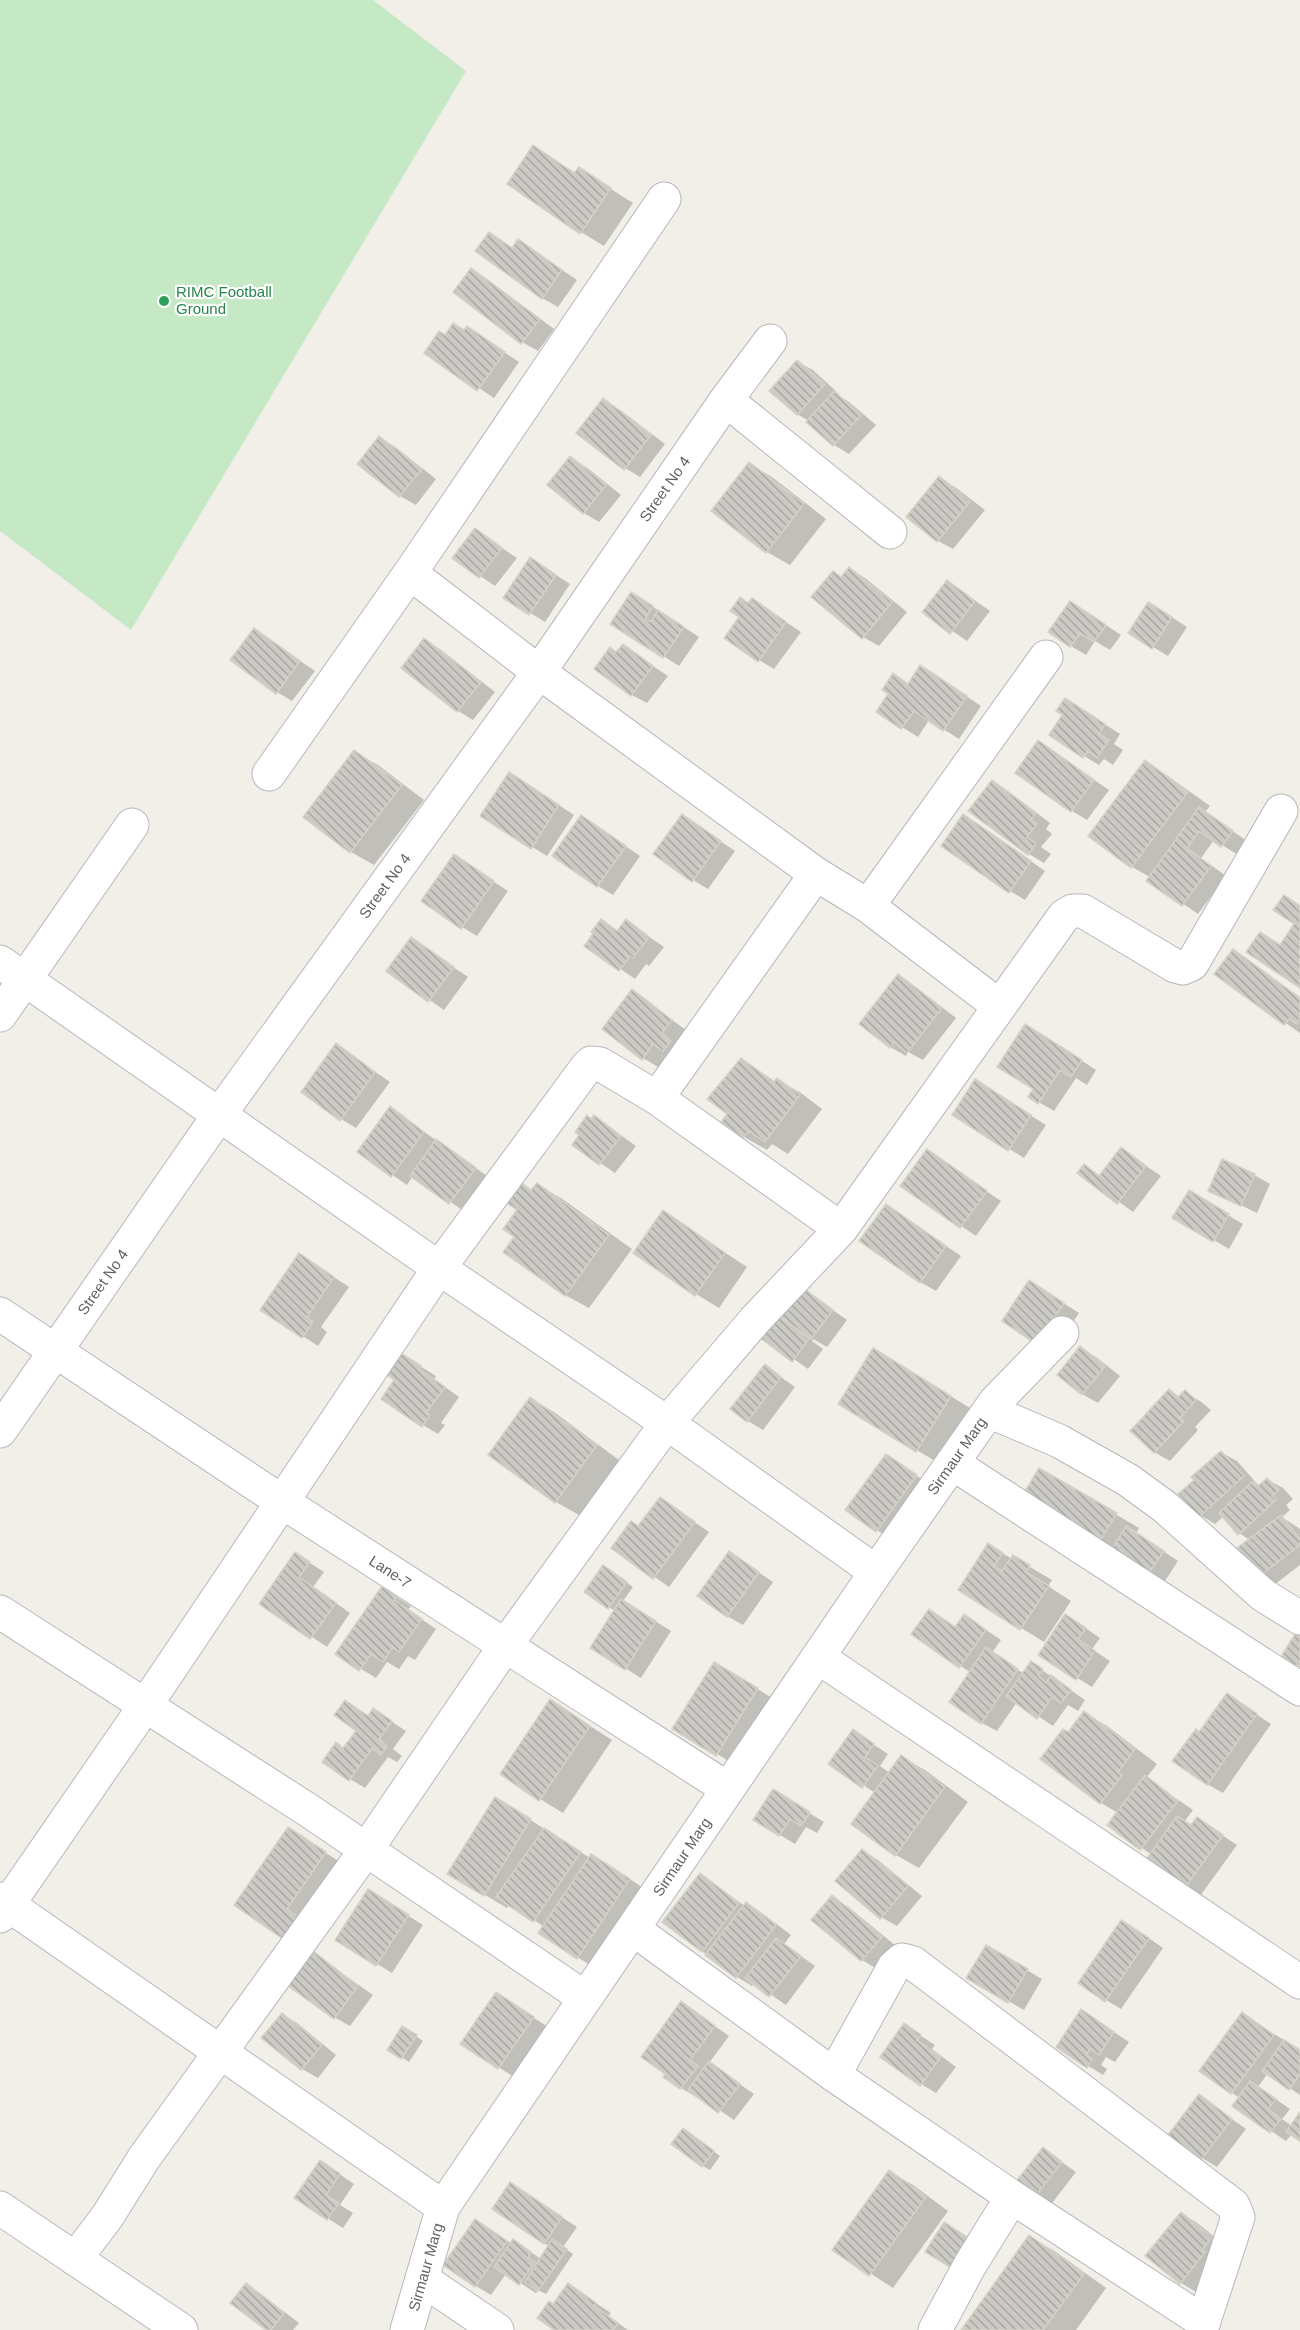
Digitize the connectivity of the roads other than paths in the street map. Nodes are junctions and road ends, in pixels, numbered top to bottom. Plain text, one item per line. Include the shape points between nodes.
1 (664, 200) dead end
2 (770, 341) dead end
3 (726, 400) junction
4 (890, 532) dead end
5 (410, 573) junction
6 (1046, 657) dead end
7 (539, 672) junction
8 (269, 774) dead end
9 (1281, 811) dead end
10 (132, 825) dead end
11 (816, 874) junction
12 (868, 906) junction
13 (13, 971) edge
14 (999, 1006) junction
15 (0, 1015) edge
16 (657, 1098) junction
17 (219, 1114) junction
18 (841, 1229) junction
19 (439, 1268) junction
20 (0, 1314) edge
21 (1062, 1333) dead end
22 (55, 1351) junction
23 (992, 1406) junction
24 (668, 1423) junction
25 (0, 1431) edge
26 (952, 1463) junction
27 (281, 1502) junction
28 (876, 1572) junction
29 (0, 1612) edge
30 (1300, 1618) edge
31 (505, 1646) junction
32 (818, 1657) junction
33 (1300, 1689) edge
34 (145, 1706) junction
35 (728, 1789) junction
36 (366, 1850) junction
37 (3, 1906) edge
38 (633, 1929) junction
39 (1300, 1982) edge
40 (585, 1998) junction
41 (220, 2054) junction
42 (834, 2075) junction
43 (1012, 2197) junction
44 (443, 2207) junction
45 (0, 2208) edge
46 (75, 2259) junction
47 (422, 2278) junction
48 (1203, 2326) edge
49 (181, 2330) edge
50 (407, 2330) edge
51 (497, 2330) edge
52 (936, 2330) edge

1 - 5 street
2 - 3 street, Street No 4
3 - 4 street
3 - 7 street, Street No 4
5 - 7 street
5 - 8 street
6 - 12 street
7 - 11 street
7 - 17 street, Street No 4
9 - 14 street via 1192,964 1174,966 1083,911 1072,911 1064,916
10 - 13 street
11 - 12 street
11 - 16 street
12 - 14 street
13 - 15 street
13 - 17 street
14 - 18 street
16 - 18 street
16 - 19 street via 600,1064 591,1063
17 - 19 street
17 - 22 street, Street No 4
18 - 24 street via 755,1320
19 - 24 street
19 - 27 street
20 - 22 street, Lane-7
21 - 23 street, Sirmaur Marg
22 - 25 street, Street No 4
22 - 27 street, Lane-7
23 - 26 street, Sirmaur Marg
23 - 30 street via 1128,1480 1165,1507 1263,1595
24 - 28 street
24 - 31 street
26 - 28 street, Sirmaur Marg
26 - 33 street
27 - 31 street, Lane-7
27 - 34 street
28 - 32 street, Sirmaur Marg
29 - 34 street
31 - 35 street, Lane-7
31 - 36 street
32 - 35 street, Sirmaur Marg
32 - 39 street
34 - 36 street
34 - 37 street
35 - 38 street, Sirmaur Marg
36 - 40 street
36 - 41 street
37 - 41 street
38 - 40 street, Sirmaur Marg
38 - 42 street
40 - 44 street, Sirmaur Marg
41 - 44 street
41 - 46 street
42 - 43 street
42 - 48 street via 894,1967 902,1960 913,1963 1233,2205 1238,2217
43 - 48 street
43 - 52 street
44 - 47 street, Sirmaur Marg
45 - 46 street
46 - 49 street
47 - 50 street, Sirmaur Marg
47 - 51 street

